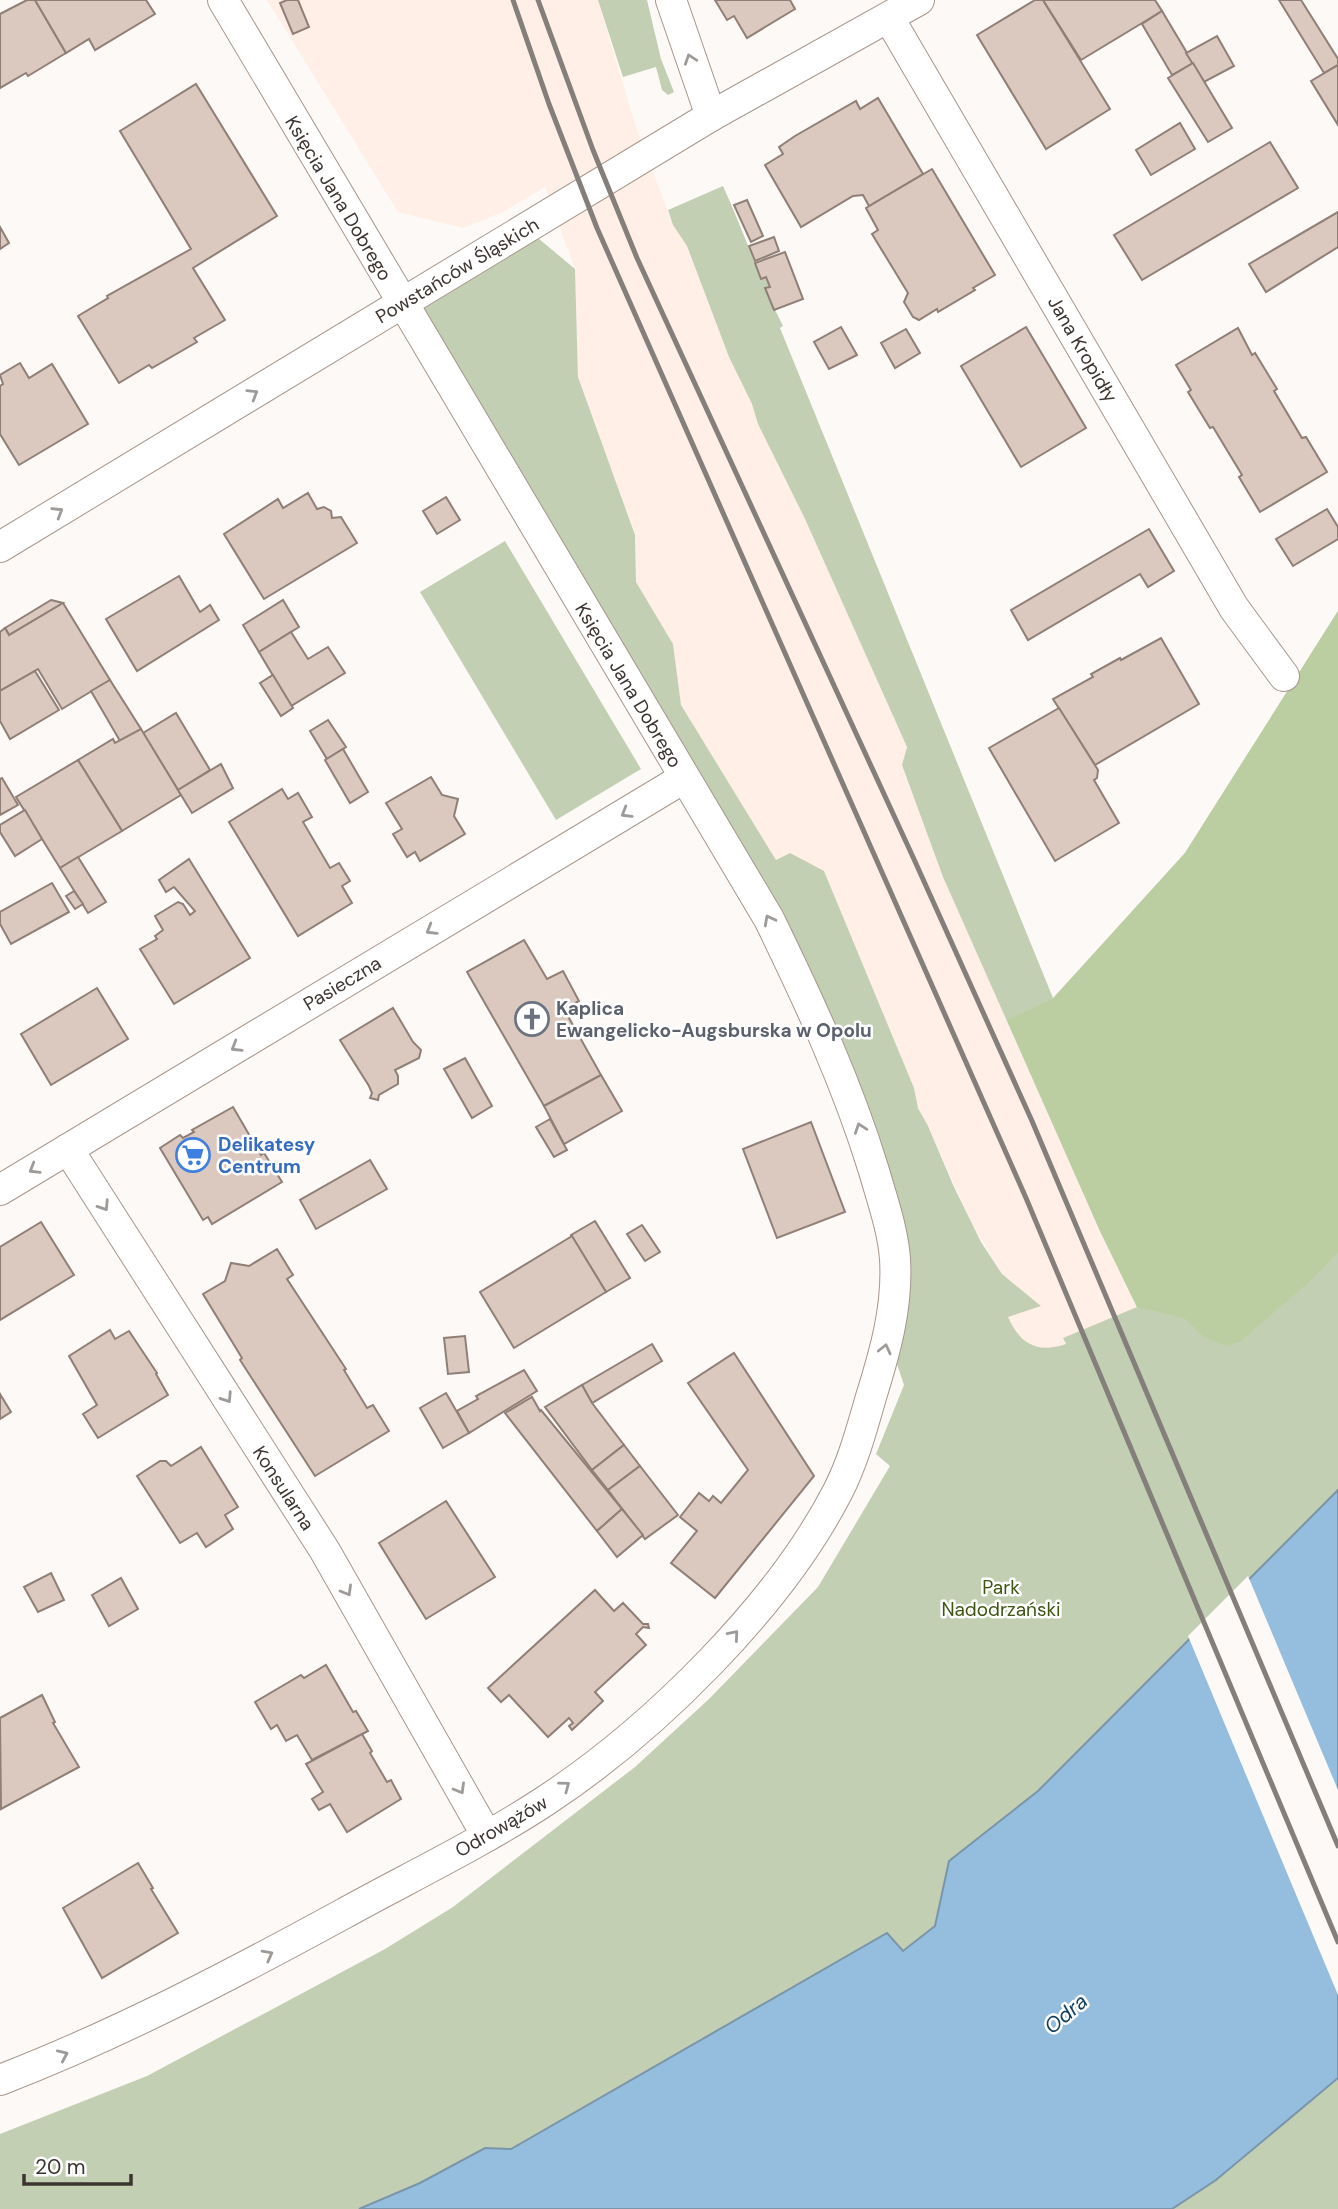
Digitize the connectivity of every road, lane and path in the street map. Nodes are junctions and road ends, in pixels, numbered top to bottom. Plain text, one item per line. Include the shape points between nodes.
1 (223, 0) edge
2 (671, 0) edge
3 (919, 0) edge
4 (889, 18) junction
5 (711, 116) junction
6 (402, 304) junction
7 (0, 547) edge
8 (1284, 676) dead end
9 (684, 778) junction
10 (68, 1149) junction
11 (0, 1190) edge
12 (866, 1415) joint
13 (487, 1836) junction
14 (0, 2080) edge

1 - 6 street, Księcia Jana Dobrego
5 -> 2 street
3 - 4 street, Powstańców Śląskich
4 - 5 street, Powstańców Śląskich
4 - 8 street, Jana Kropidły via 1234,608
5 - 6 street, Powstańców Śląskich
7 -> 6 street, Powstańców Śląskich
6 - 9 street, Księcia Jana Dobrego
9 -> 10 street, Pasieczna
12 -> 9 street, Księcia Jana Dobrego via 894,1308 895,1256 882,1198 843,1079 809,1002 769,919
10 -> 11 street, Pasieczna
10 -> 13 street, Konsularna via 325,1551
13 -> 12 street, Odrowążów via 611,1752 730,1641 820,1525 841,1485
14 -> 13 street, Odrowążów via 119,2030 223,1979

